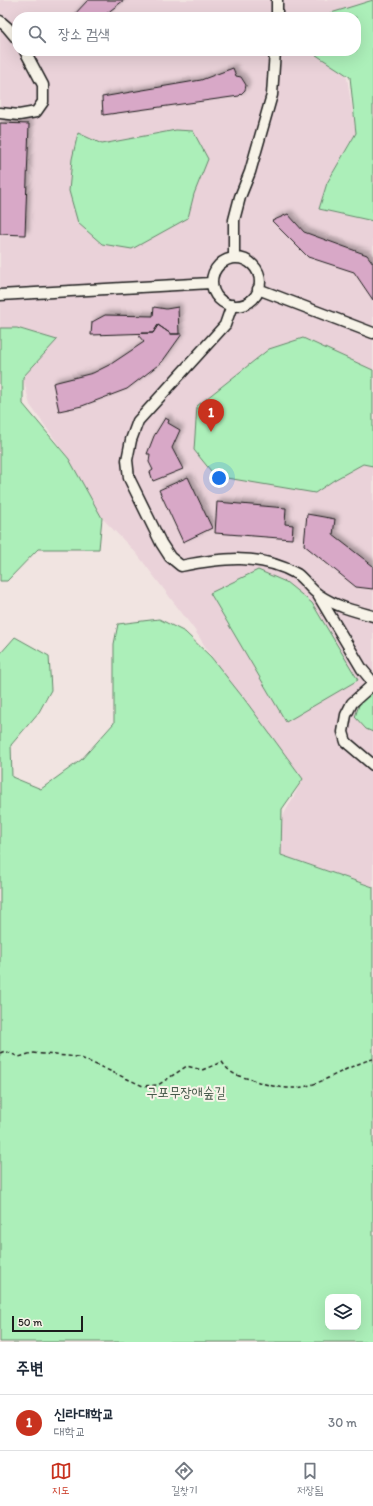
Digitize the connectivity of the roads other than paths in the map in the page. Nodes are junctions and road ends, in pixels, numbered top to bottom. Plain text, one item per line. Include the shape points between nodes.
1 (278, 0) edge
2 (277, 12) edge
3 (0, 21) edge
4 (12, 32) edge
5 (28, 56) edge
6 (275, 56) edge
7 (0, 112) edge
8 (234, 258) junction
9 (211, 283) junction
10 (258, 289) junction
11 (0, 295) edge
12 (232, 305) junction
13 (373, 333) edge
14 (318, 595) junction
15 (373, 616) edge
16 (373, 765) edge

1 - 2 street
3 - 4 street
5 - 7 street via 43,85 44,102 36,112 20,115
6 - 8 street via 272,95 234,220
8 - 9 street via 225,260 217,266
8 - 10 street via 252,264 260,280
9 - 11 street
9 - 12 street via 219,300
10 - 12 street via 254,298 246,303
10 - 13 street
12 - 14 street via 225,325 138,421 127,460 129,478 161,543 170,558 181,566 215,559 250,559 275,564 298,575
14 - 15 street via 350,610
14 - 16 street via 371,680 371,686 352,703 346,715 343,732 346,742

